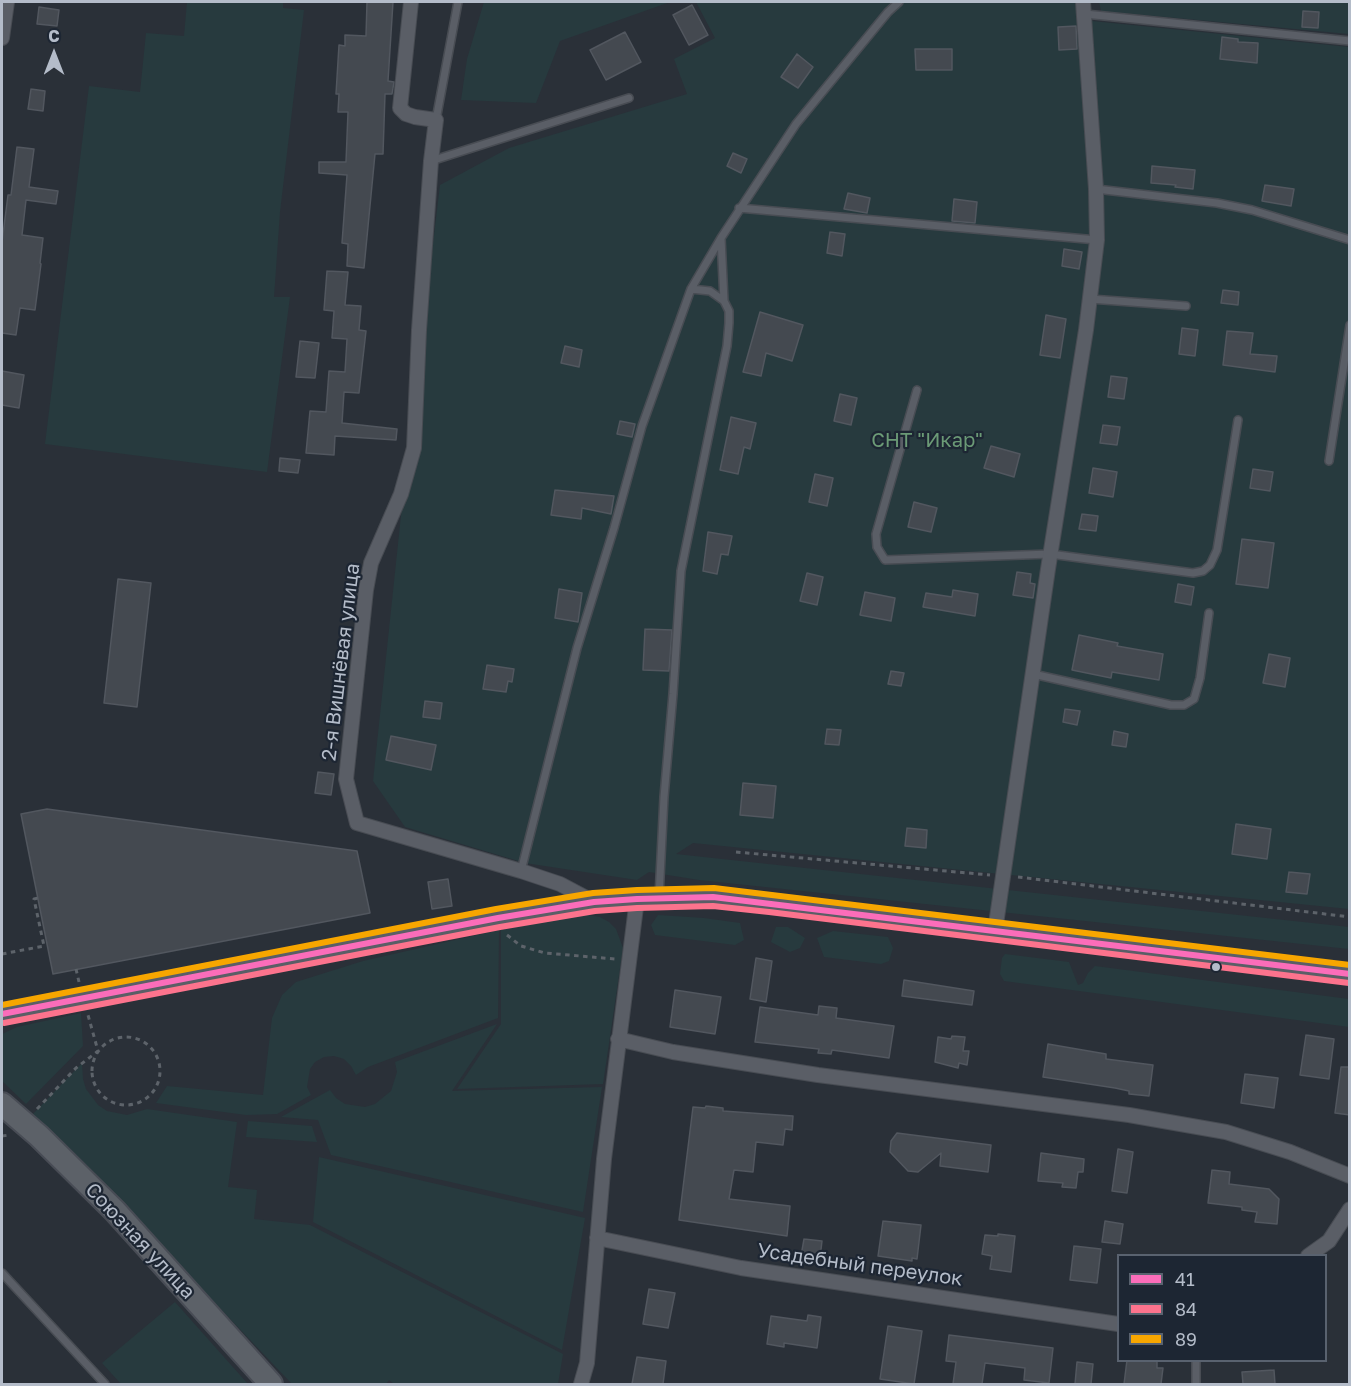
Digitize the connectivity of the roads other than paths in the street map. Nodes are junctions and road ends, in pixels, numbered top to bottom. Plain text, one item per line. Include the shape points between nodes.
1 (7, 2) edge
2 (411, 2) edge
3 (458, 2) edge
4 (898, 2) edge
5 (1084, 8) edge
6 (2, 38) edge
7 (1350, 41) edge
8 (629, 98) dead end
9 (436, 120) junction
10 (431, 161) junction
11 (1096, 189) junction
12 (739, 208) junction
13 (721, 238) junction
14 (1096, 240) junction
15 (1350, 240) edge
16 (691, 289) junction
17 (1090, 299) junction
18 (724, 301) junction
19 (1186, 306) dead end
20 (1350, 325) edge
21 (917, 390) dead end
22 (1238, 420) dead end
23 (1329, 461) dead end
24 (1050, 554) junction
25 (1209, 613) dead end
26 (1033, 674) junction
27 (521, 871) junction
28 (636, 899) junction
29 (658, 899) junction
30 (594, 902) junction
31 (995, 931) junction
32 (1350, 974) edge
33 (2, 1014) edge
34 (618, 1039) junction
35 (2, 1104) edge
36 (1350, 1176) edge
37 (1350, 1209) edge
38 (597, 1238) junction
39 (1311, 1254) edge
40 (2, 1273) edge
41 (1117, 1324) edge
42 (1196, 1362) edge
43 (105, 1384) edge
44 (272, 1384) edge
45 (581, 1384) edge
46 (1196, 1384) edge

1 - 6 street
2 - 9 street via 400,108 415,117
3 - 9 lane
4 - 12 lane via 796,124
5 - 7 lane
5 - 11 street
8 - 10 lane
9 - 10 street, 2-я Вишнёвая улица
10 - 27 street, 2-я Вишнёвая улица via 414,448 401,494 371,563 346,779 357,824
11 - 14 street
11 - 15 lane via 1252,210
12 - 13 lane
12 - 14 lane
13 - 16 lane
13 - 18 lane
14 - 17 street
16 - 18 lane via 710,291
16 - 27 lane via 642,426 577,648
17 - 19 lane
17 - 24 street
18 - 29 lane via 729,311 727,346 681,572
20 - 23 lane
21 - 24 lane via 876,534 877,547 885,560
22 - 24 lane via 1217,550 1210,566 1203,571 1193,573
24 - 26 street
25 - 26 lane via 1200,678 1194,699 1184,705
26 - 31 street
27 - 30 street, 2-я Вишнёвая улица via 560,884
28 - 29 street
28 - 30 street
28 - 34 street
29 - 31 street via 713,897
30 - 33 street
31 - 32 street
34 - 36 street via 818,1076 1129,1115 1226,1132
34 - 38 street
35 - 44 main road, Союзная улица via 115,1211
37 - 39 street via 1329,1241
38 - 41 street, Усадебный переулок via 741,1268
38 - 45 street via 587,1363
40 - 43 lane
42 - 46 lane

